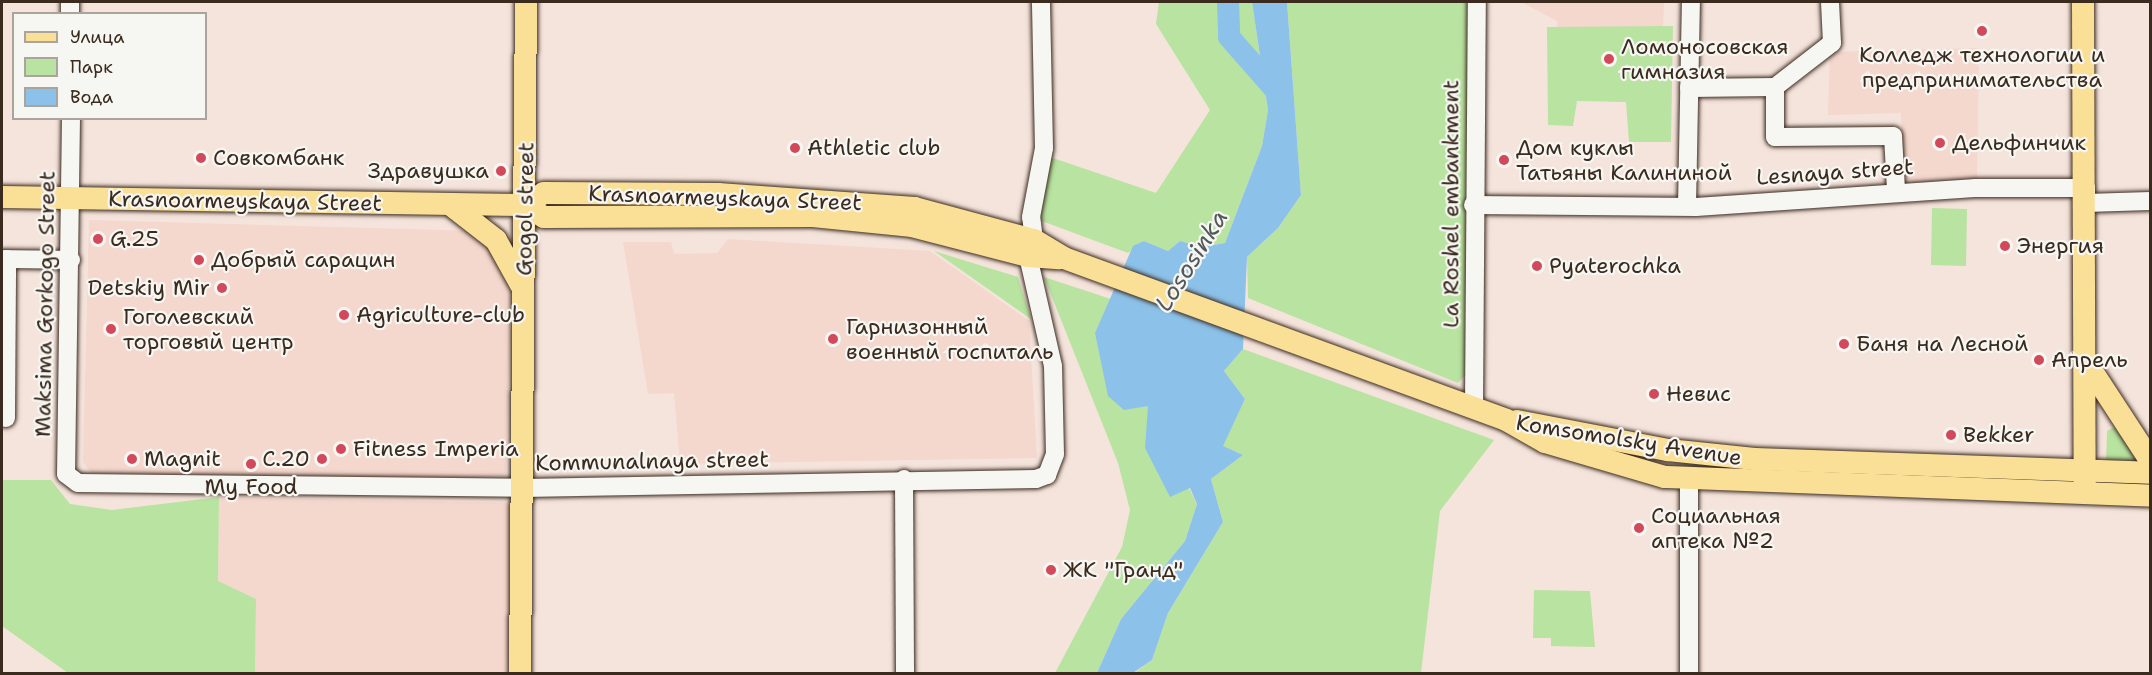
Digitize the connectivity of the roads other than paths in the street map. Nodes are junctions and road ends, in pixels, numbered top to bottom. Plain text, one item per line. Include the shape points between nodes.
1 (526, 2) edge
2 (1041, 2) edge
3 (1477, 2) edge
4 (1691, 2) edge
5 (1830, 2) edge
6 (2083, 2) edge
7 (1775, 87) junction
8 (1689, 88) junction
9 (71, 120) edge
10 (1896, 190) junction
11 (2086, 195) junction
12 (2, 197) edge
13 (72, 197) junction
14 (2151, 201) edge
15 (524, 204) junction
16 (451, 205) junction
17 (1473, 205) junction
18 (1688, 206) junction
19 (1031, 248) junction
20 (4, 259) edge
21 (71, 260) junction
22 (524, 291) junction
23 (2088, 365) junction
24 (1426, 390) joint
25 (1474, 407) junction
26 (6, 418) dead end
27 (1506, 420) junction
28 (1611, 438) junction
29 (2151, 460) edge
30 (1607, 461) junction
31 (2151, 473) edge
32 (904, 479) junction
33 (1689, 479) junction
34 (2085, 481) junction
35 (78, 483) joint
36 (523, 488) junction
37 (2151, 496) edge
38 (520, 674) edge
39 (905, 674) edge
40 (1689, 674) edge

1 - 15 main road, Gogol street
2 - 19 street via 1044,148 1031,218
3 - 17 street, La Roshel embankment
4 - 8 street
5 - 7 street via 1832,43
6 - 11 main road
7 - 8 street
7 - 10 street via 1775,137 1893,136
8 - 18 street
9 - 13 street, Maksima Gorkogo Street
10 - 11 street, Lesnaya street
10 - 18 street, Lesnaya street
11 - 14 street, Lesnaya street
11 - 23 main road
12 - 13 main road, Krasnoarmeyskaya Street
13 - 16 main road, Krasnoarmeyskaya Street
13 - 21 street, Maksima Gorkogo Street
15 - 16 main road, Krasnoarmeyskaya Street
15 - 19 main road, Krasnoarmeyskaya Street via 544,193 816,198 915,208
15 - 22 main road, Gogol street
16 - 22 main road via 496,240
17 - 18 street, Lesnaya street
17 - 25 street, La Roshel embankment
19 - 24 main road, Krasnoarmeyskaya Street
19 - 32 street, Kommunalnaya street via 1053,366 1055,454 1047,475
20 - 21 street
20 - 26 street
21 - 35 street, Maksima Gorkogo Street via 66,474
22 - 36 main road, Gogol street
23 - 29 main road
23 - 34 main road
24 - 25 main road, Komsomolsky Avenue
25 - 27 main road, Komsomolsky Avenue
27 - 28 main road, Komsomolsky Avenue
27 - 30 main road, Komsomolsky Avenue via 1545,442
28 - 30 street
28 - 34 main road, Komsomolsky Avenue via 1755,459
30 - 33 main road, Komsomolsky Avenue
31 - 34 main road
32 - 36 street, Kommunalnaya street
32 - 39 street
33 - 34 main road, Komsomolsky Avenue
33 - 40 street
34 - 37 main road
35 - 36 street, Kommunalnaya street
36 - 38 main road, Gogol street

